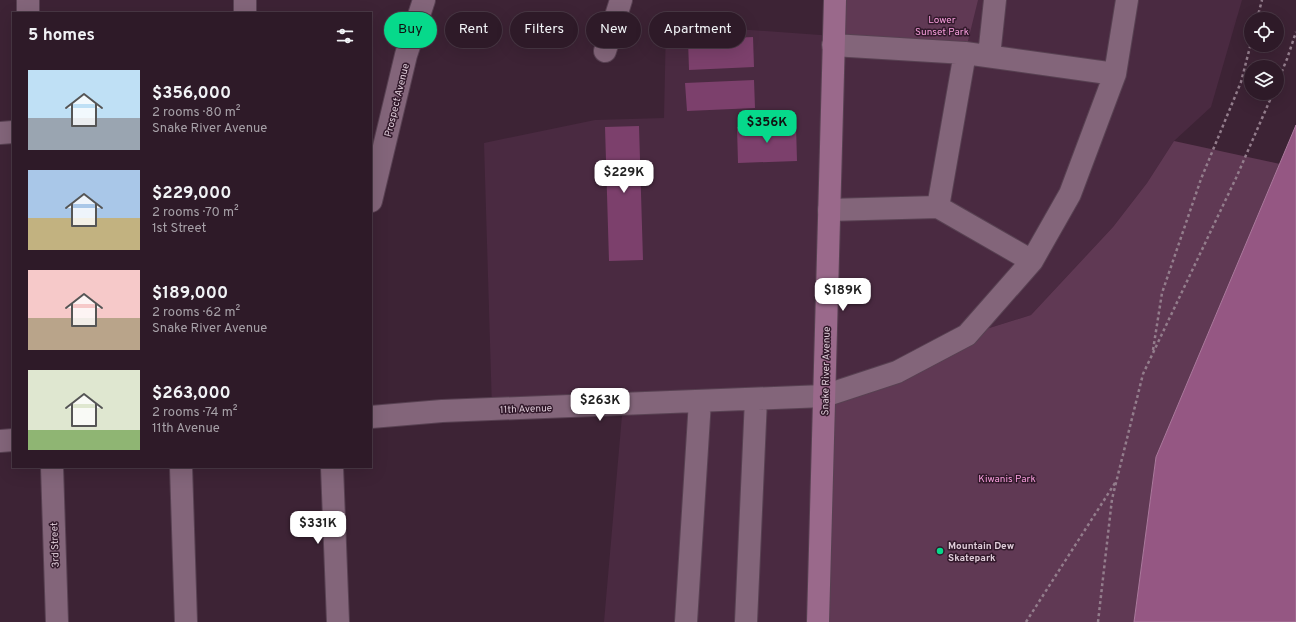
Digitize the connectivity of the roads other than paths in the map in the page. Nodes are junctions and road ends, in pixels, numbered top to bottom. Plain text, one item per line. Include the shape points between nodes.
1 (28, 0) edge
2 (245, 0) edge
3 (424, 0) edge
4 (621, 0) edge
5 (835, 0) edge
6 (995, 0) edge
7 (1127, 0) edge
8 (28, 12) edge
9 (245, 12) edge
10 (833, 45) junction
11 (605, 51) dead end
12 (965, 53) junction
13 (989, 56) junction
14 (1115, 74) junction
15 (12, 132) edge
16 (0, 133) edge
17 (372, 197) edge
18 (938, 207) junction
19 (829, 210) junction
20 (1032, 261) junction
21 (824, 396) junction
22 (756, 399) junction
23 (700, 401) junction
24 (372, 418) edge
25 (12, 440) edge
26 (0, 441) edge
27 (52, 468) edge
28 (180, 468) edge
29 (332, 468) edge
30 (57, 622) edge
31 (186, 622) edge
32 (338, 622) edge
33 (686, 622) edge
34 (746, 622) edge
35 (818, 622) edge

1 - 8 street
2 - 9 street
3 - 17 street, Prospect Avenue via 406,55
4 - 11 street
5 - 10 main road, Snake River Avenue
6 - 13 street
7 - 14 street, 11th Avenue
10 - 12 street
10 - 19 main road, Snake River Avenue
12 - 13 street
12 - 18 street
13 - 14 street
14 - 20 street, 11th Avenue via 1070,194
15 - 16 street
18 - 19 street
18 - 20 street
19 - 21 main road, Snake River Avenue
20 - 21 street, 11th Avenue via 968,335 897,372
21 - 22 street, 11th Avenue
21 - 35 main road, Snake River Avenue
22 - 23 street, 11th Avenue
22 - 34 street
23 - 24 street, 11th Avenue via 442,412
23 - 33 street
25 - 26 street
27 - 30 street, 3rd Street
28 - 31 street
29 - 32 street

